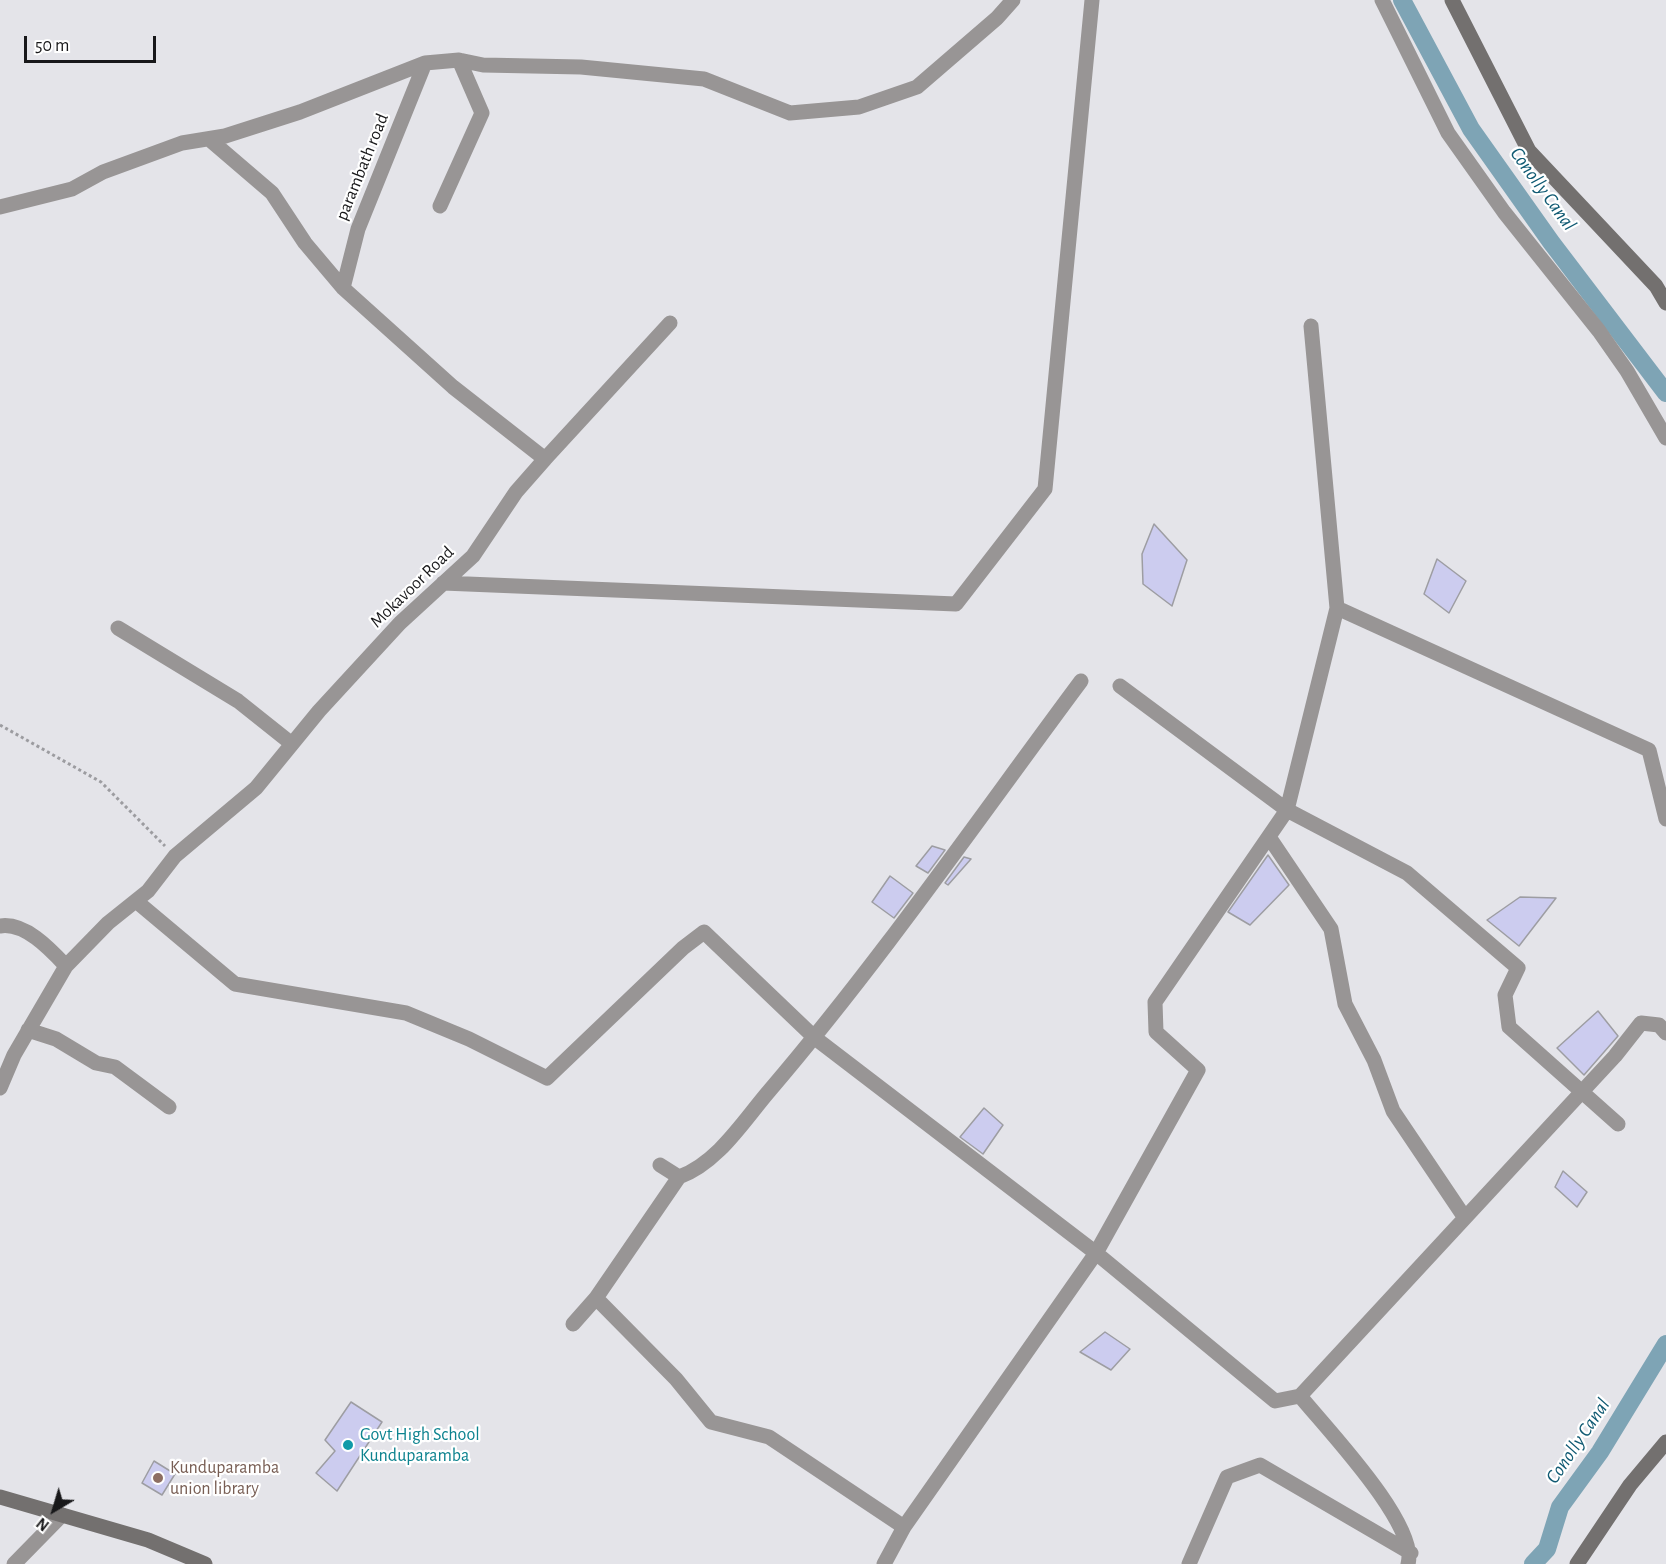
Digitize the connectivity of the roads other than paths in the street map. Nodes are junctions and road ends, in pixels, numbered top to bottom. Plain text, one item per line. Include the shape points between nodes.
1 (1013, 0) edge
2 (1092, 0) edge
3 (1382, 0) edge
4 (1452, 0) edge
5 (459, 60) junction
6 (425, 63) junction
7 (209, 139) junction
8 (440, 206) dead end
9 (0, 207) edge
10 (343, 288) junction
11 (1666, 303) edge
12 (670, 322) dead end
13 (1311, 326) dead end
14 (1666, 438) edge
15 (545, 459) junction
16 (443, 583) junction
17 (1337, 608) junction
18 (118, 628) dead end
19 (1082, 681) dead end
20 (1120, 686) dead end
21 (292, 744) junction
22 (1287, 810) junction
23 (1666, 819) edge
24 (1269, 837) junction
25 (136, 901) junction
26 (0, 926) edge
27 (66, 966) junction
28 (28, 1030) junction
29 (1666, 1033) edge
30 (815, 1038) junction
31 (0, 1088) edge
32 (1582, 1092) junction
33 (169, 1107) dead end
34 (1618, 1124) dead end
35 (660, 1166) dead end
36 (679, 1177) junction
37 (1465, 1218) junction
38 (1096, 1253) junction
39 (596, 1298) junction
40 (573, 1324) dead end
41 (1300, 1396) junction
42 (1666, 1442) edge
43 (0, 1497) edge
44 (62, 1515) junction
45 (904, 1527) junction
46 (1410, 1558) edge
47 (14, 1564) edge
48 (206, 1564) edge
49 (884, 1564) edge
50 (1189, 1564) edge
51 (1577, 1564) edge

1 - 5 street via 917,87 859,107 824,112 790,113 705,79 581,67 483,65
2 - 16 street via 1045,489 956,604
3 - 14 street via 1448,133 1504,212 1599,331
4 - 11 main road via 1529,151 1656,286
5 - 6 street
5 - 8 street via 482,113
6 - 7 street via 300,112
6 - 10 street, parambath road via 358,229
7 - 9 street via 182,143 142,157 72,189
7 - 10 street via 272,193 305,243
10 - 15 street via 453,387
12 - 15 street, Mokavoor Road
13 - 17 street
15 - 16 street, Mokavoor Road via 516,492 473,556
16 - 21 street, Mokavoor Road via 400,623
17 - 22 street
17 - 23 street via 1649,750
18 - 21 street via 238,701
19 - 30 street
20 - 22 street
21 - 25 street, Mokavoor Road via 256,788 175,856
22 - 24 street
22 - 32 street via 1407,873 1518,968 1505,995 1509,1027
24 - 37 street via 1331,929 1345,1004 1374,1060 1393,1111
24 - 38 street via 1155,1002 1156,1032 1198,1070
25 - 27 street, Mokavoor Road
25 - 30 street via 235,984 406,1013 469,1038 547,1078 704,932
26 - 27 street via 11,925 29,934
27 - 28 street, Mokavoor Road
28 - 31 street, Mokavoor Road
28 - 33 street via 56,1039 96,1063 115,1067
29 - 32 street via 1659,1025 1641,1023
30 - 36 street via 724,1144 698,1170
30 - 38 street
32 - 34 street
32 - 37 street
35 - 36 street
36 - 39 street
37 - 41 street
38 - 41 street via 1275,1401
38 - 45 street
39 - 40 street
39 - 45 street via 676,1379 711,1422 769,1437
41 - 46 street via 1392,1509
42 - 51 main road via 1630,1485
43 - 44 main road
44 - 47 street
44 - 48 main road via 148,1540
45 - 49 street
46 - 50 street via 1260,1465 1227,1477

